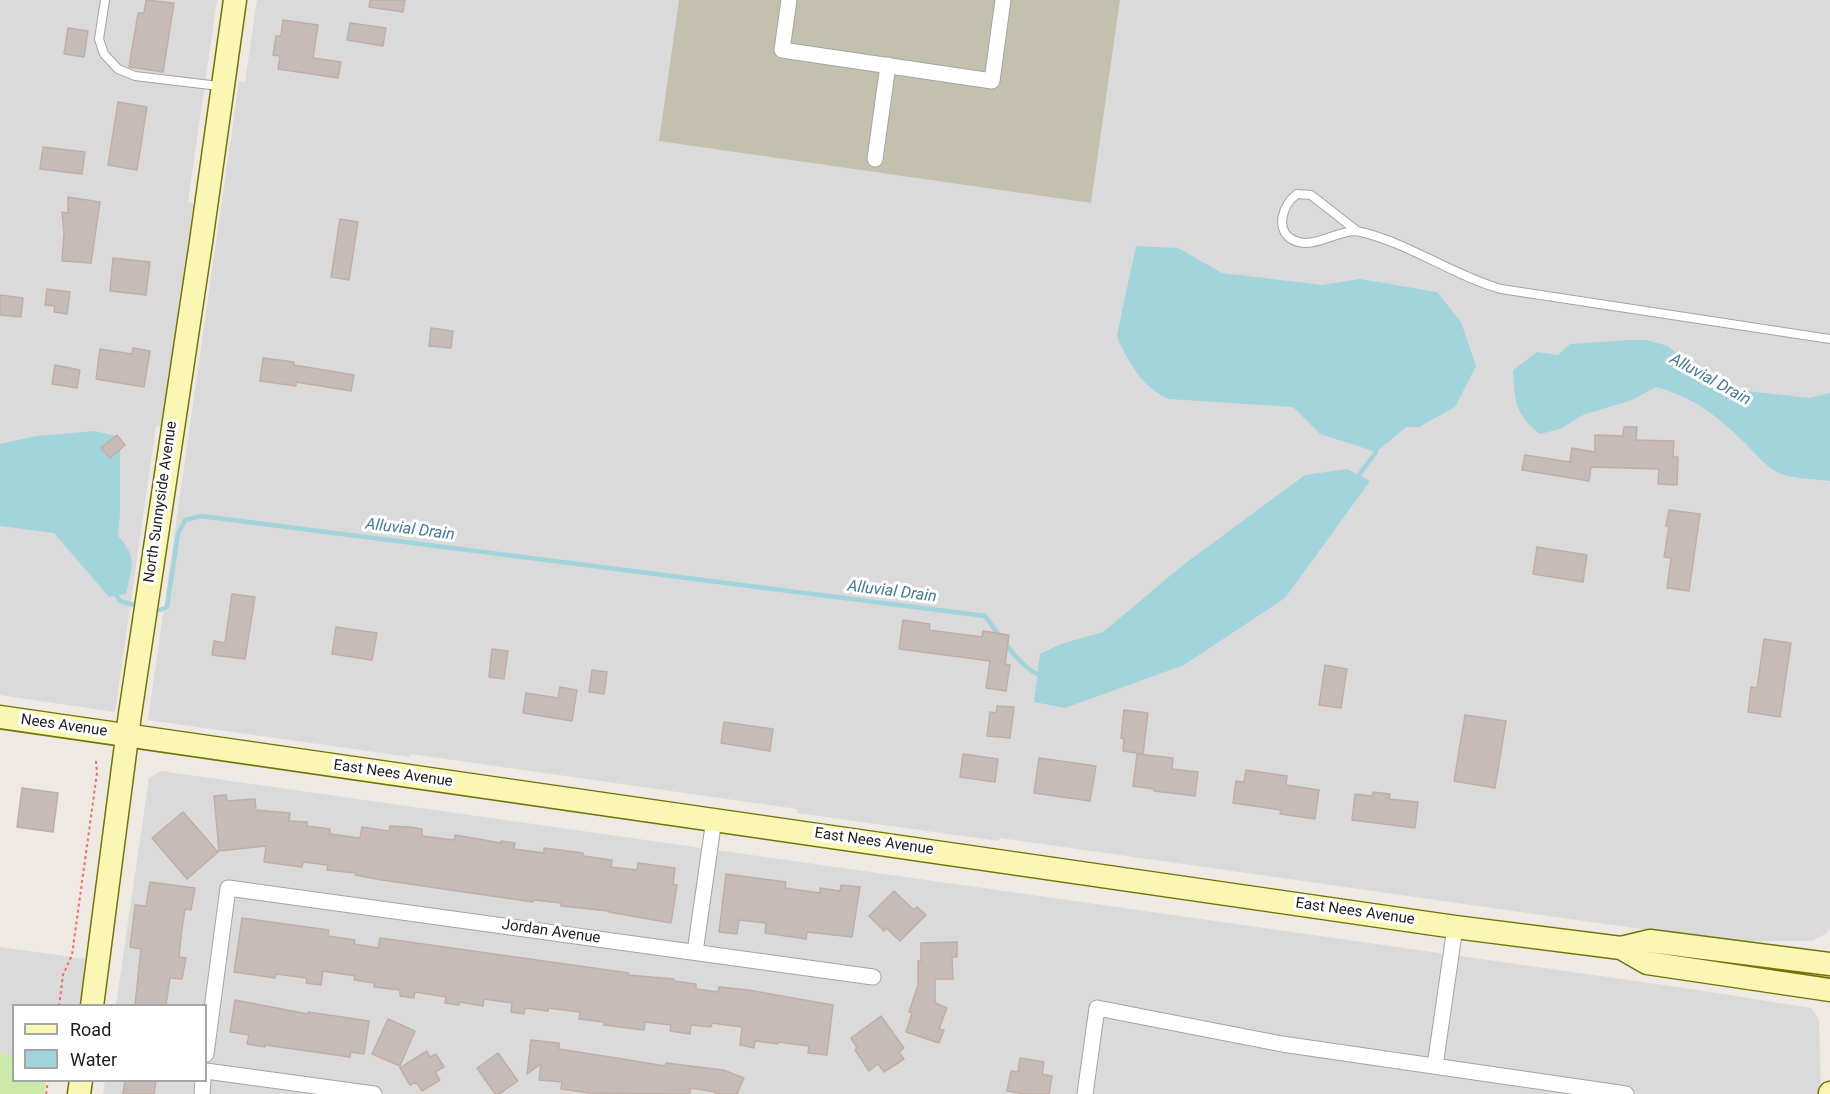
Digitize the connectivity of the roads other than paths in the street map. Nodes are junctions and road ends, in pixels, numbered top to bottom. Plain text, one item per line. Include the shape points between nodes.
1 (105, 0) edge
2 (235, 0) edge
3 (789, 0) edge
4 (1003, 0) edge
5 (888, 65) junction
6 (224, 86) junction
7 (875, 159) dead end
8 (1357, 231) junction
9 (1830, 339) edge
10 (0, 717) edge
11 (128, 735) junction
12 (714, 819) junction
13 (1455, 927) junction
14 (1621, 948) junction
15 (695, 952) junction
16 (1830, 964) edge
17 (873, 976) dead end
18 (1830, 990) edge
19 (92, 1004) edge
20 (207, 1046) edge
21 (1435, 1066) junction
22 (207, 1071) edge
23 (1591, 1091) edge
24 (374, 1094) edge
25 (1085, 1094) edge
26 (1626, 1094) edge

1 - 6 lane via 99,39 104,54 118,69 135,76
2 - 6 main road, North Sunnyside Avenue
3 - 5 street via 782,50
4 - 5 street via 992,81
5 - 7 street
6 - 11 main road, North Sunnyside Avenue
8 - 8 lane via 1311,195 1297,194 1285,207 1283,224 1293,240 1318,241
8 - 9 lane via 1404,246 1501,289
10 - 11 main road, Nees Avenue
11 - 12 main road, East Nees Avenue
11 - 19 main road, North Sunnyside Avenue
12 - 13 main road, East Nees Avenue
12 - 15 street
13 - 14 main road, East Nees Avenue
13 - 21 street
14 - 16 main road, East Nees Avenue via 1650,941
14 - 18 main road, East Nees Avenue via 1647,963
15 - 17 street, Jordan Avenue
15 - 20 street, Jordan Avenue via 228,888
21 - 23 street
21 - 25 street via 1282,1044 1097,1008
22 - 24 street
23 - 26 street

